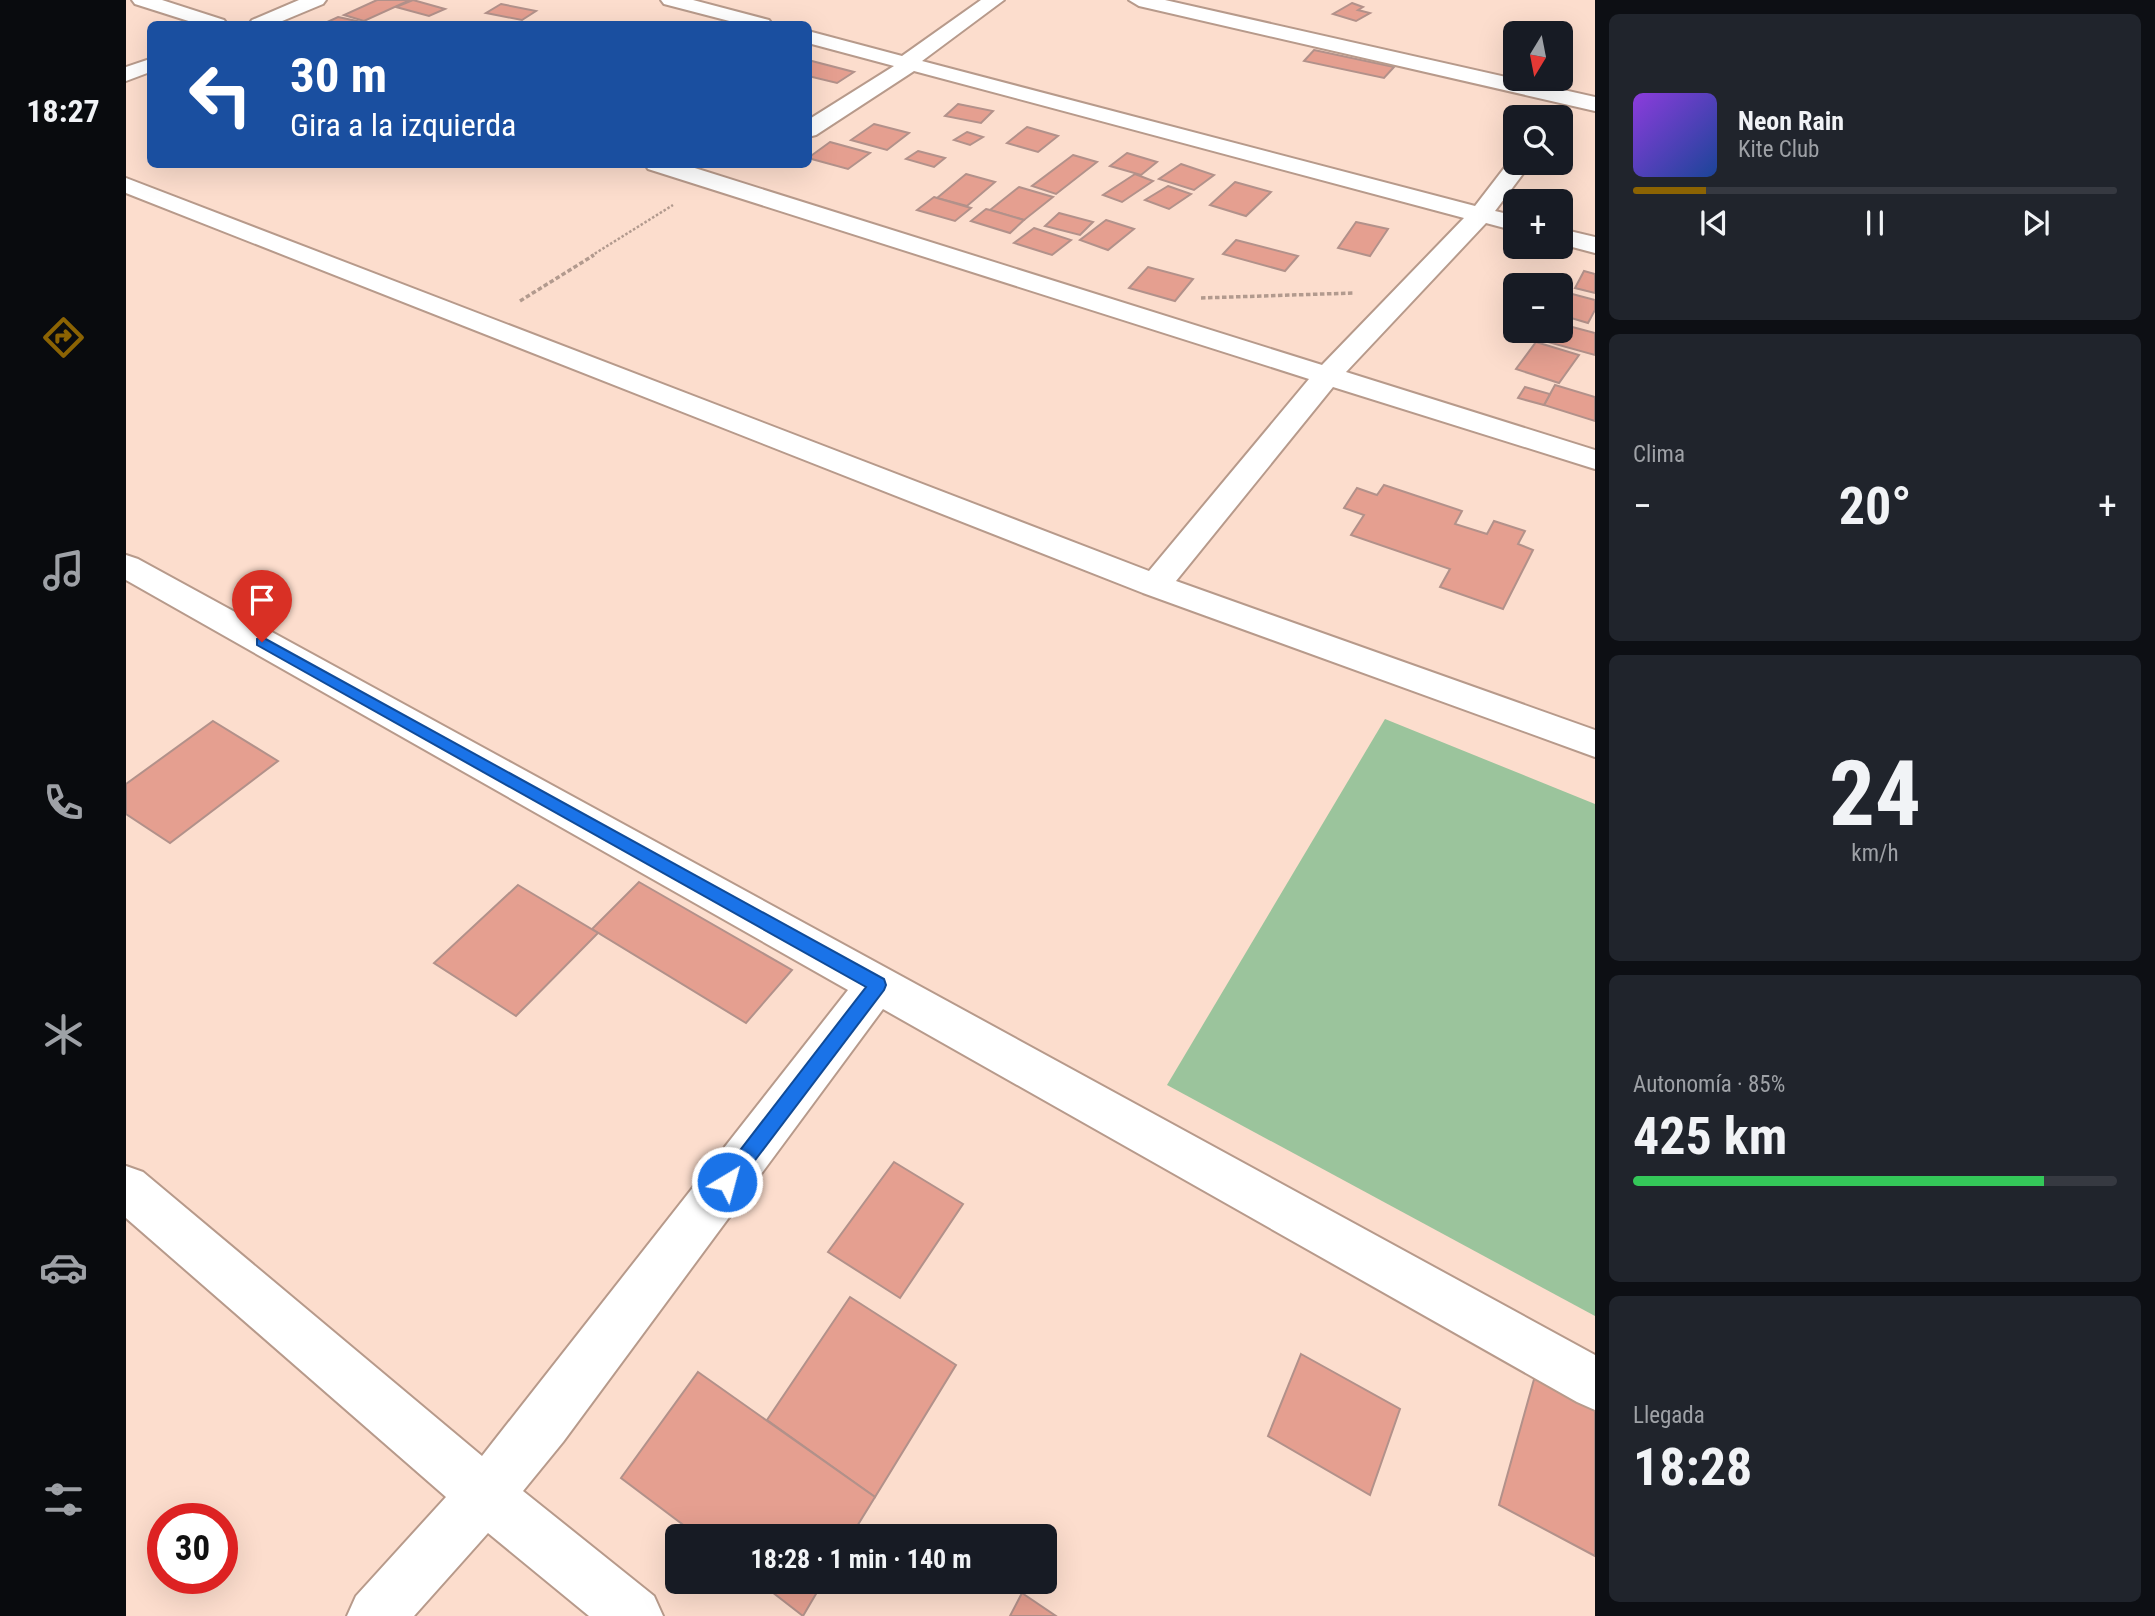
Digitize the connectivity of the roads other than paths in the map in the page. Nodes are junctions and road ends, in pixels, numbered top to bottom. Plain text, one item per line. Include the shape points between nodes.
1 (142, 0) edge
2 (316, 0) edge
3 (671, 0) edge
4 (994, 0) edge
5 (1139, 0) edge
6 (208, 21) edge
7 (266, 21) edge
8 (751, 21) edge
9 (812, 38) edge
10 (908, 64) junction
11 (147, 66) edge
12 (126, 75) edge
13 (1595, 104) edge
14 (812, 127) edge
15 (668, 168) edge
16 (744, 172) dead end
17 (1511, 175) edge
18 (717, 184) junction
19 (126, 185) edge
20 (1480, 215) junction
21 (1503, 221) edge
22 (1573, 239) edge
23 (1595, 245) edge
24 (1327, 376) junction
25 (1595, 460) edge
26 (126, 566) edge
27 (1155, 584) junction
28 (1595, 744) edge
29 (877, 985) junction
30 (126, 1188) edge
31 (1595, 1384) edge
32 (485, 1495) junction
33 (376, 1616) edge
34 (634, 1616) edge

1 - 6 street
2 - 7 street
3 - 8 street
4 - 10 street
5 - 13 street
9 - 10 street
10 - 14 street
10 - 20 street
11 - 12 street
15 - 18 street
16 - 18 street
17 - 20 street
18 - 24 street
19 - 27 street
20 - 21 street
20 - 24 street
22 - 23 street
24 - 25 street
24 - 27 street
26 - 29 street
27 - 28 street
29 - 31 street
29 - 32 street
30 - 32 street
32 - 33 street
32 - 34 street

